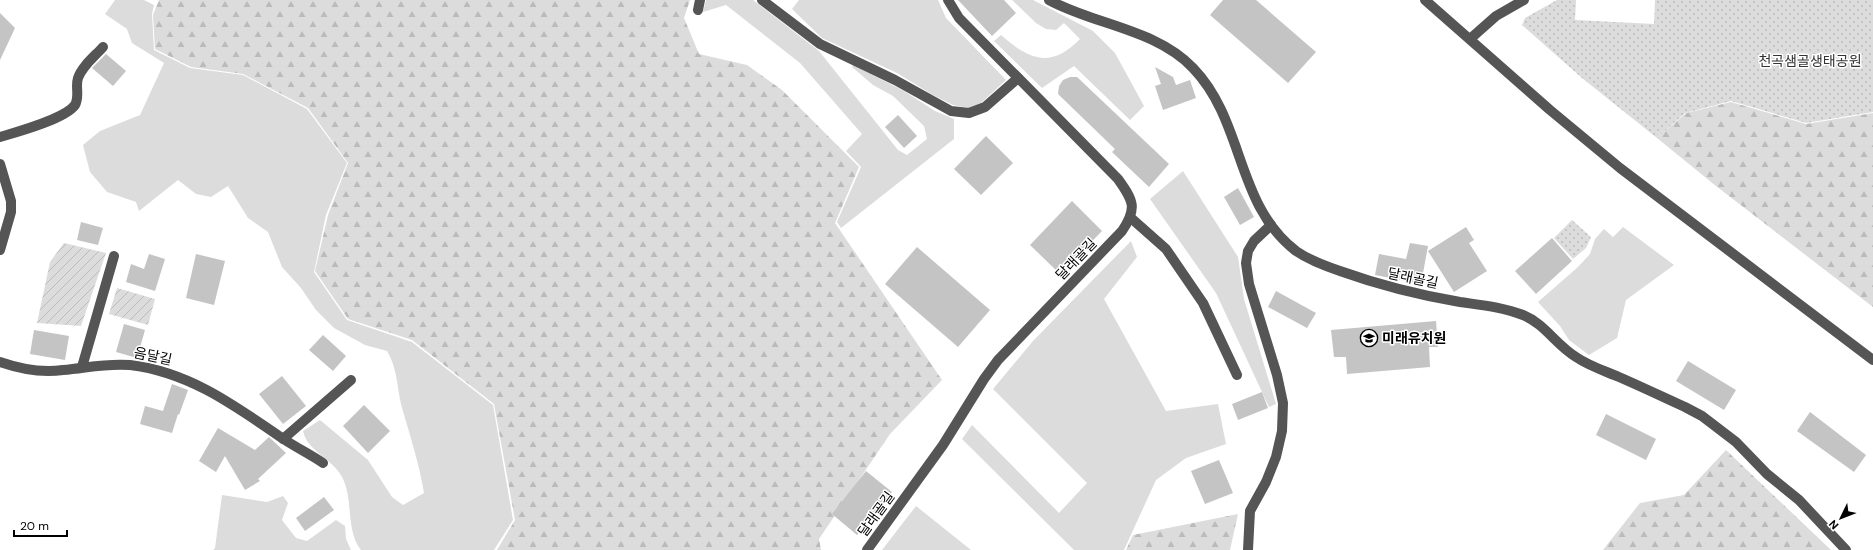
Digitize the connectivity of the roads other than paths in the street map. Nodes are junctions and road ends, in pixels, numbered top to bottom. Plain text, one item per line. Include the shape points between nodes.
1 (700, 0) edge
2 (762, 0) edge
3 (948, 0) edge
4 (1049, 0) edge
5 (1425, 0) edge
6 (1524, 0) edge
7 (698, 10) dead end
8 (1470, 39) junction
9 (102, 47) dead end
10 (1018, 78) junction
11 (0, 138) edge
12 (0, 164) edge
13 (1131, 218) junction
14 (1271, 225) junction
15 (0, 250) edge
16 (114, 256) dead end
17 (1873, 360) edge
18 (0, 362) edge
19 (82, 367) junction
20 (1237, 375) dead end
21 (351, 380) dead end
22 (283, 439) junction
23 (323, 463) dead end
24 (867, 550) edge
25 (1248, 550) edge
26 (1846, 550) edge

1 - 7 street
2 - 10 street via 820,44 895,80 951,111 969,113 985,108
3 - 10 street via 959,18
4 - 14 street, 달래골길 via 1089,18 1134,33 1179,56 1192,67 1212,90 1220,105 1232,132 1251,191
5 - 8 street
6 - 8 street via 1496,16
8 - 17 street via 1620,168
9 - 11 street via 78,78 78,97 66,113
10 - 13 street via 1118,180 1132,205
12 - 15 street via 11,201 11,212
13 - 20 street via 1166,249 1203,303
13 - 24 street, 달래골길 via 1122,231 998,360 943,445
14 - 25 street via 1254,241 1248,251 1246,263 1249,284 1283,403 1282,431 1266,482 1250,511
14 - 26 street, 달래골길 via 1296,250 1308,258 1355,277 1419,295 1502,308 1522,314 1545,328 1576,357 1702,416 1736,442 1767,474 1799,500
16 - 19 street
18 - 19 street, 음달길 via 25,369 46,371
19 - 22 street, 음달길 via 109,364 171,374 202,386 228,401
21 - 22 street
22 - 23 street, 음달길

